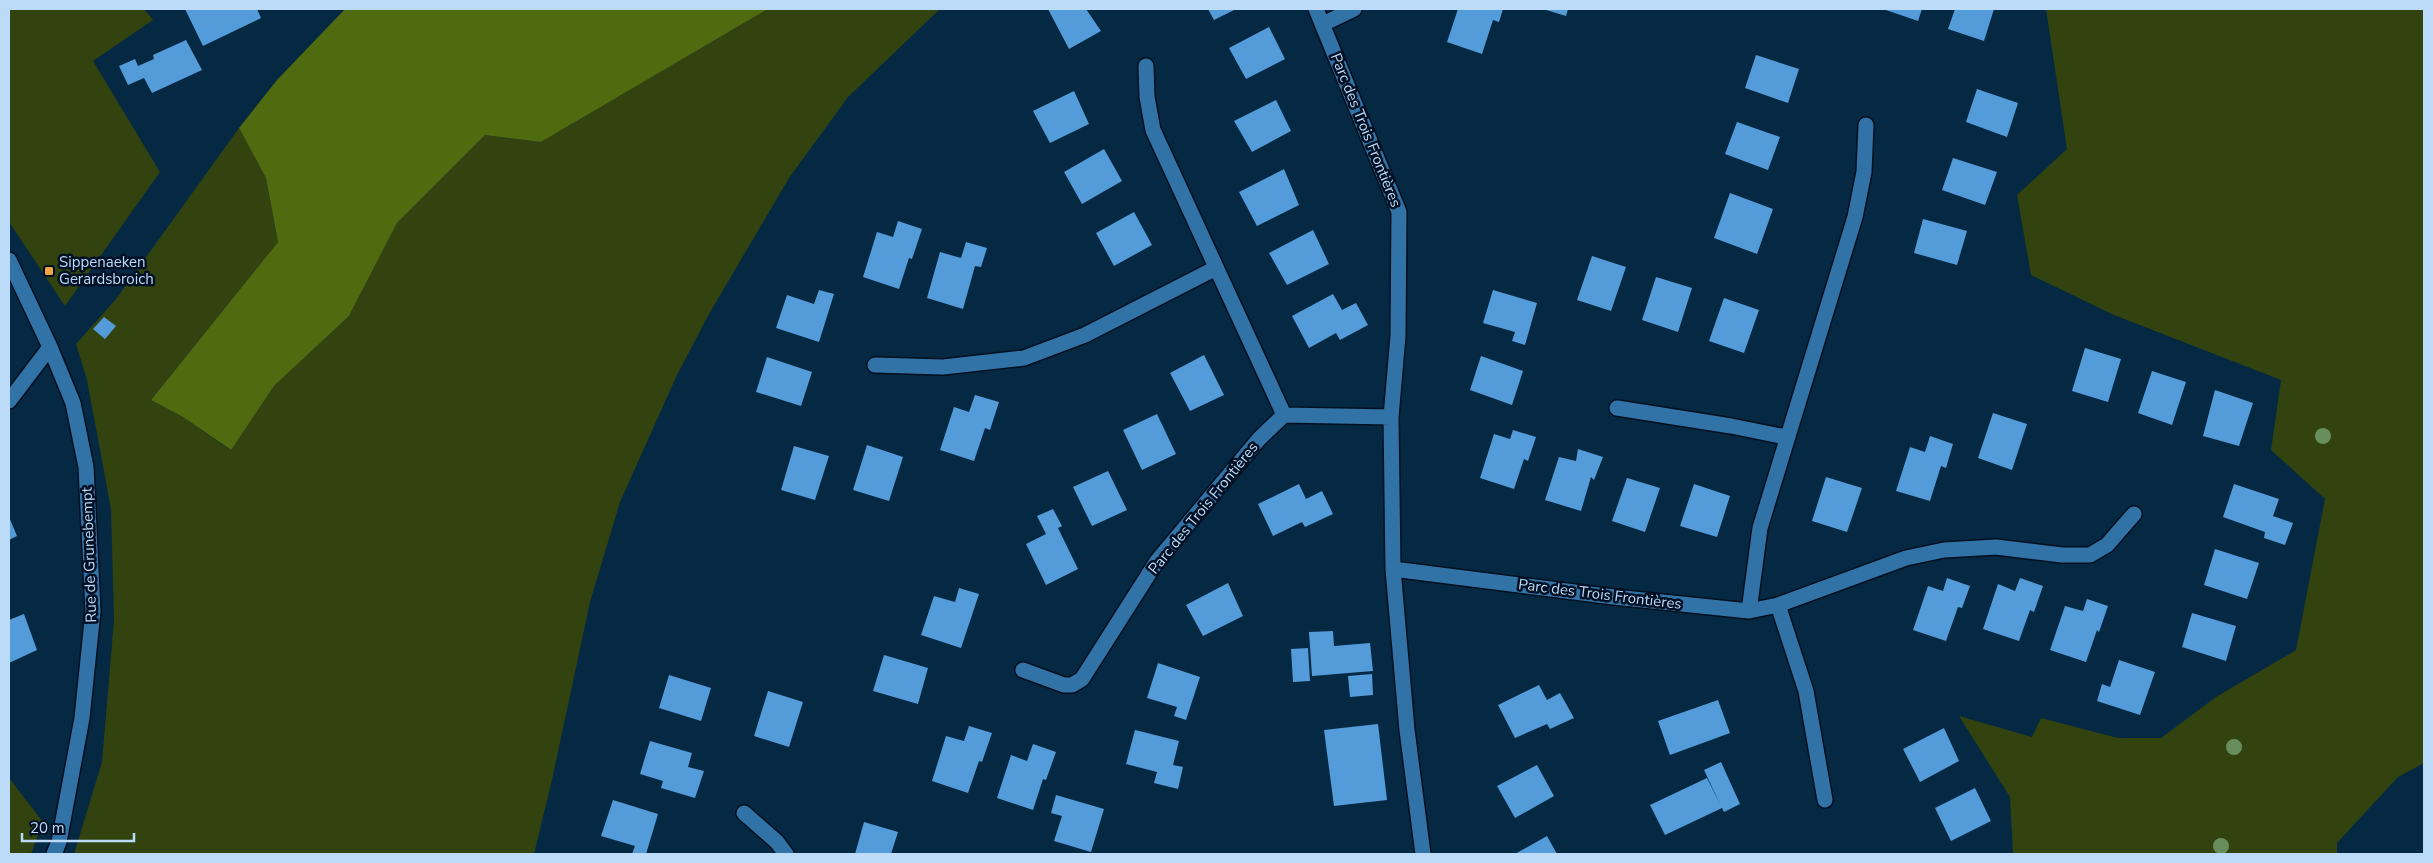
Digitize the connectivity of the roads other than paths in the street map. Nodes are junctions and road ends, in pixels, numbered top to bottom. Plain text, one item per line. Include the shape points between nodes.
1 (1316, 9) edge
2 (1354, 9) edge
3 (1323, 24) junction
4 (1146, 66) dead end
5 (1866, 125) dead end
6 (9, 260) edge
7 (1216, 268) junction
8 (50, 347) junction
9 (875, 365) dead end
10 (9, 401) edge
11 (1617, 408) dead end
12 (1284, 415) junction
13 (1391, 417) junction
14 (1786, 437) junction
15 (2134, 514) dead end
16 (1393, 569) junction
17 (1778, 605) junction
18 (1749, 611) junction
19 (1024, 670) dead end
20 (1825, 800) dead end
21 (744, 813) dead end
22 (54, 854) edge
23 (786, 854) edge
24 (1424, 854) edge

1 - 3 street, Parc des Trois Frontières
2 - 3 street
3 - 13 street, Parc des Trois Frontières via 1399,212 1398,336
4 - 7 street via 1152,130
5 - 14 street via 1864,172 1855,217
6 - 8 street, Rue de Grunebempt
7 - 9 street via 1085,335 1024,358 943,367
7 - 12 street
8 - 10 street
8 - 22 street, Rue de Grunebempt via 73,404 86,467 93,611 82,718
11 - 14 street
12 - 13 street
12 - 19 street, Parc des Trois Frontières via 1259,439 1157,561 1082,679 1072,685 1064,685
13 - 16 street, Parc des Trois Frontières
14 - 18 street via 1760,528
15 - 17 street, Parc des Trois Frontières via 2107,545 2090,555 1996,547 1944,550 1906,558
16 - 18 street, Parc des Trois Frontières
16 - 24 street, Parc des Trois Frontières via 1406,730
17 - 18 street, Parc des Trois Frontières
17 - 20 street via 1806,691
21 - 23 street

